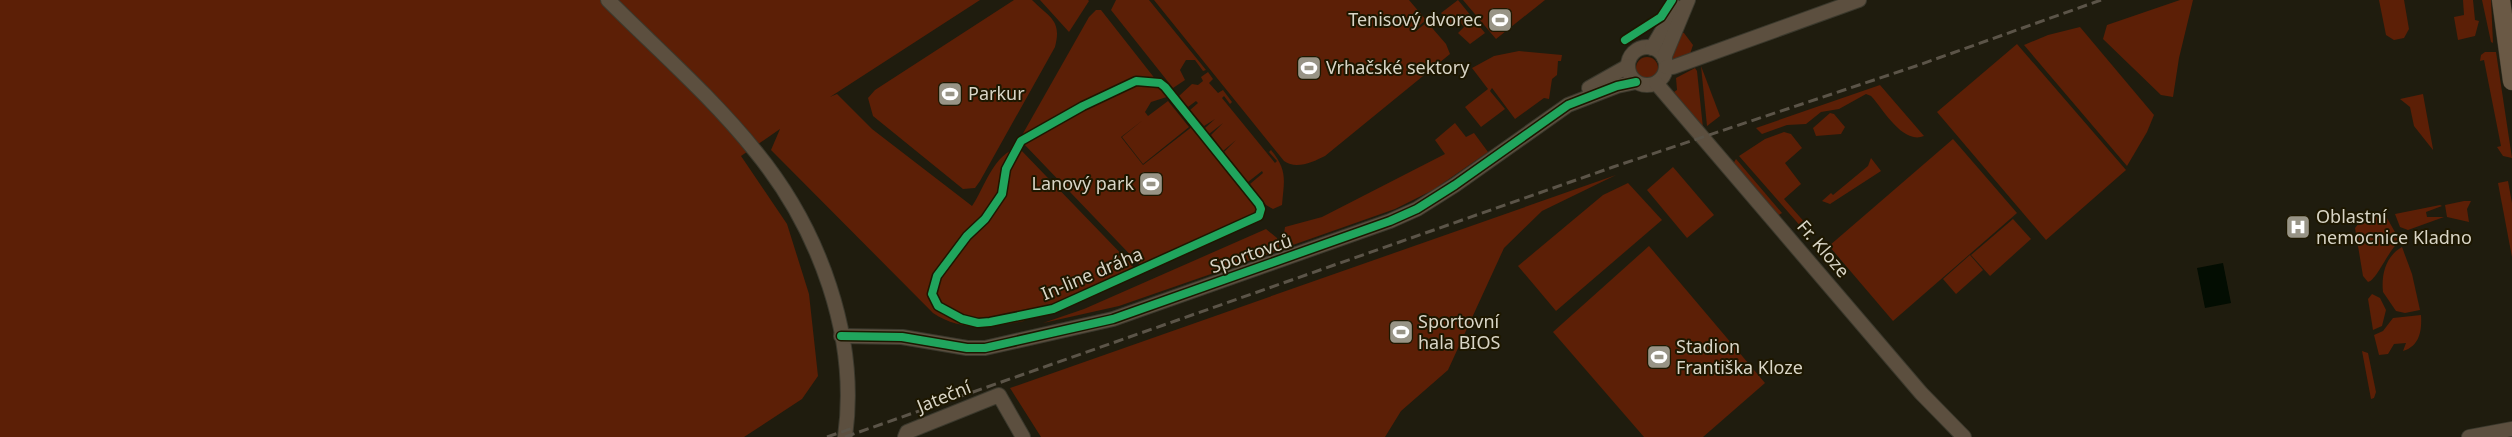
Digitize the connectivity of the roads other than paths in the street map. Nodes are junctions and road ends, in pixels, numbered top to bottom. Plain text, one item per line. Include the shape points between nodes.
1 (608, 0) edge
2 (1680, 0) edge
3 (1688, 0) edge
4 (1859, 0) edge
5 (2501, 0) edge
6 (1652, 48) junction
7 (1665, 62) junction
8 (1628, 66) junction
9 (2512, 81) edge
10 (1636, 82) junction
11 (1656, 83) junction
12 (1568, 105) junction
13 (841, 336) junction
14 (2512, 429) edge
15 (906, 434) edge
16 (844, 437) edge
17 (1023, 437) edge
18 (1964, 437) edge
19 (2468, 437) edge

1 - 13 street via 740,132 765,162 813,243 831,290
2 - 6 street
3 - 7 street
4 - 7 street via 1673,67
5 - 9 main road
6 - 7 street
6 - 8 street, Sportovců via 1634,52
7 - 11 street via 1661,79
8 - 10 street via 1629,74
8 - 12 street, Sportovců via 1586,90
10 - 11 street, Sportovců
10 - 12 street, Sportovců via 1615,86
11 - 18 street, Fr. Kloze via 1921,393
12 - 13 street, Sportovců via 1455,185 1404,215 1113,318 985,348 967,348 902,336
13 - 16 street via 847,398
14 - 19 street
15 - 17 street, Jateční via 1000,395

